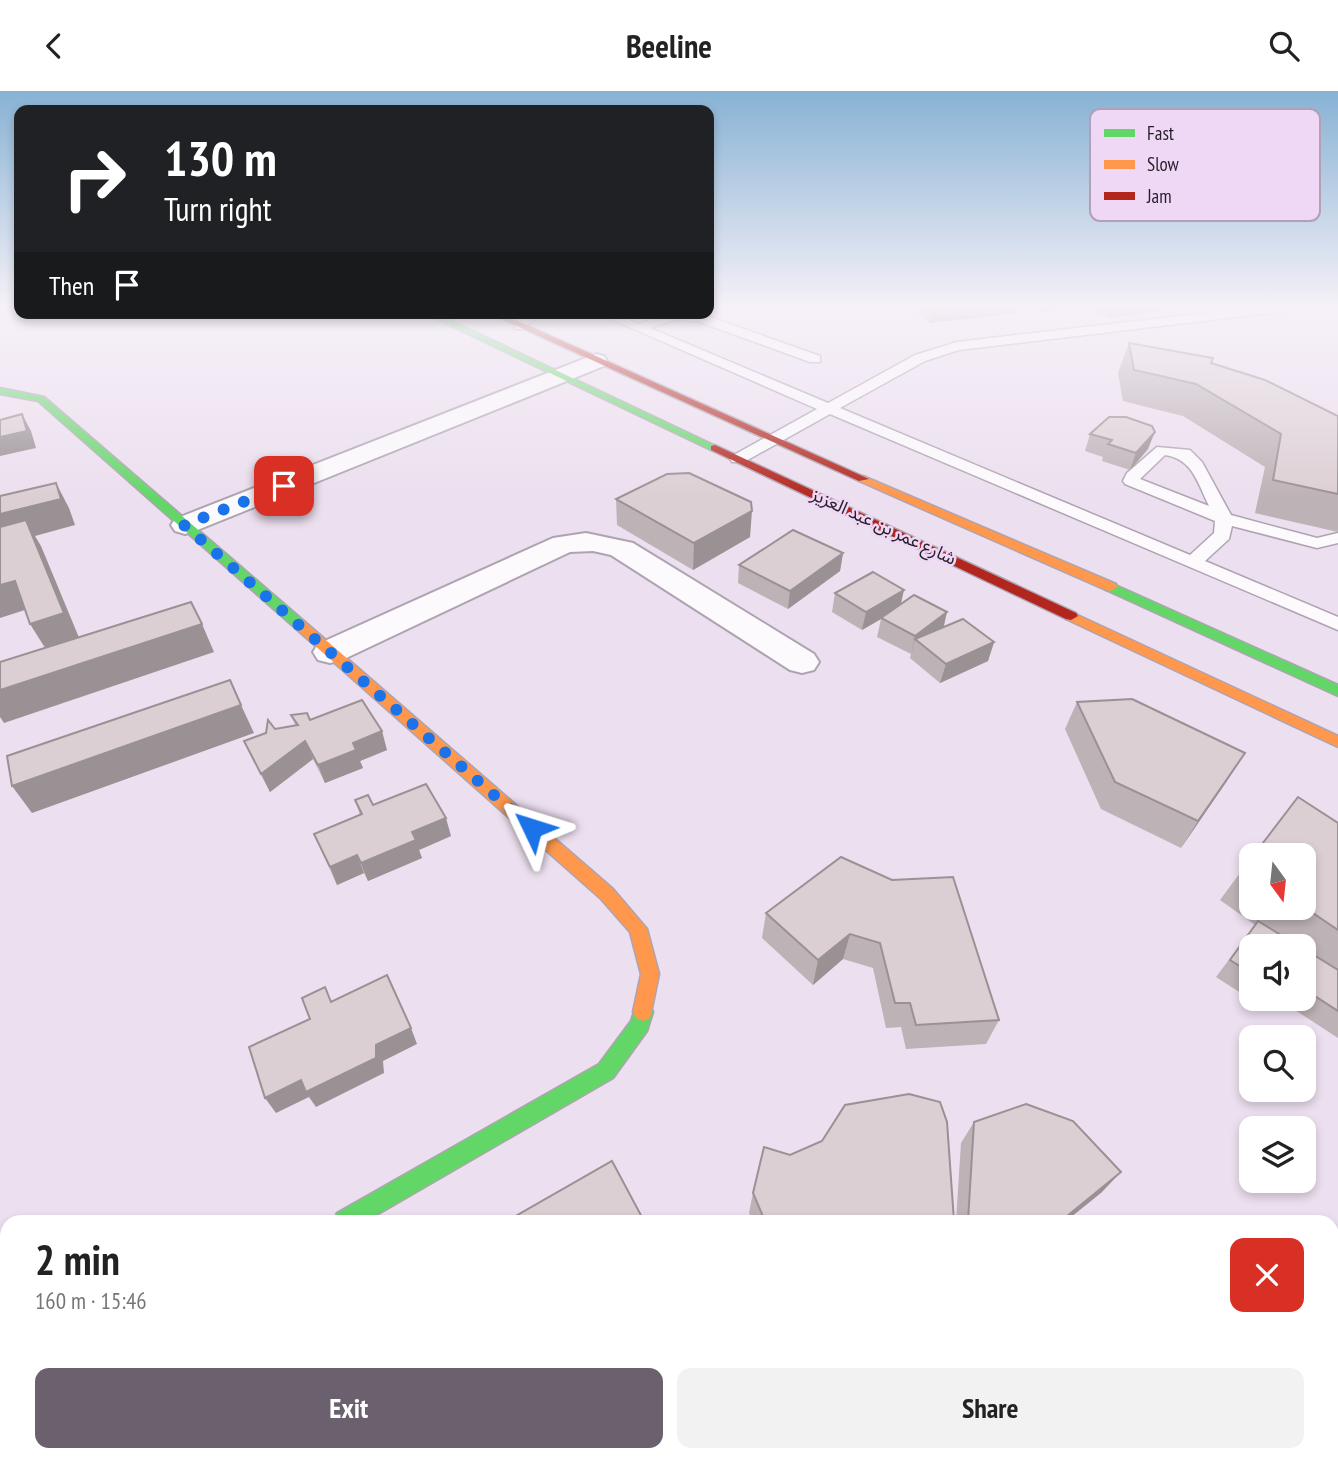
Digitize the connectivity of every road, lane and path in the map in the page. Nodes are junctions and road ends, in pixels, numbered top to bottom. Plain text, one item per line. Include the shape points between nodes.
1 (546, 370) edge
2 (574, 370) edge
3 (615, 370) edge
4 (740, 370) edge
5 (899, 370) edge
6 (559, 376) junction
7 (0, 391) edge
8 (832, 408) junction
9 (771, 441) junction
10 (738, 459) junction
11 (1224, 518) junction
12 (184, 525) junction
13 (1338, 538) edge
14 (1193, 562) junction
15 (1338, 624) edge
16 (330, 652) junction
17 (802, 662) dead end
18 (1338, 691) edge
19 (1338, 742) edge
20 (362, 1215) edge

1 - 6 street, شارع عمر بن عبد العزيز
2 - 6 street
3 - 9 street, شارع عمر بن عبد العزيز
4 - 8 lane
5 - 8 lane
6 - 10 street, شارع عمر بن عبد العزيز
6 - 12 street
7 - 12 street via 41,399
8 - 9 lane
8 - 14 lane
9 - 10 lane
9 - 18 street, شارع عمر بن عبد العزيز via 1247,647
10 - 19 street, شارع عمر بن عبد العزيز
11 - 11 lane via 1140,486 1131,478 1158,451 1185,453
11 - 13 lane via 1310,543
11 - 14 lane via 1223,535
12 - 16 street
14 - 15 lane
16 - 17 street via 564,544 584,541 622,549
16 - 20 street via 607,894 638,929 650,974 640,1025 606,1071

